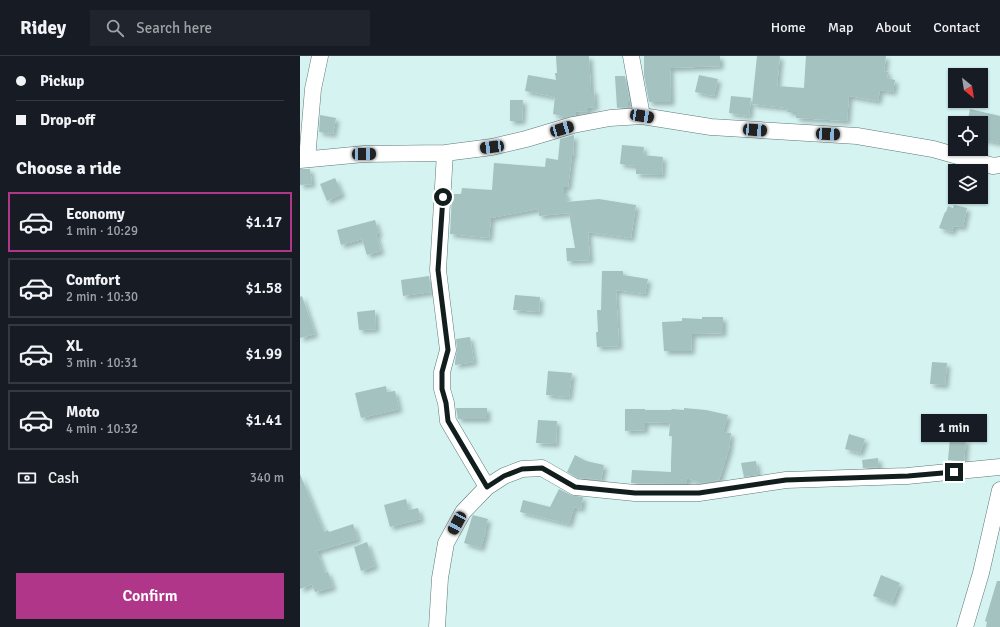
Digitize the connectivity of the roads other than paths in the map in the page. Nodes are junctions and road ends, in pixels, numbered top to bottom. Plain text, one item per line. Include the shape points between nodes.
1 (320, 56) edge
2 (631, 56) edge
3 (642, 116) junction
4 (445, 153) junction
5 (304, 159) edge
6 (998, 168) edge
7 (1000, 467) edge
8 (487, 487) junction
9 (1000, 490) edge
10 (437, 627) edge
11 (965, 627) edge

1 - 5 street
2 - 3 street
3 - 4 street via 610,118 574,125 526,140
3 - 6 street via 711,127 857,136 933,149
4 - 5 street via 364,154
4 - 8 street via 438,270 448,350 442,372 442,389 448,421
7 - 8 street via 908,476 786,480 699,493 635,493 575,487 542,468 522,469 504,476
8 - 10 street via 463,512 446,543 440,578
9 - 11 street via 981,573

